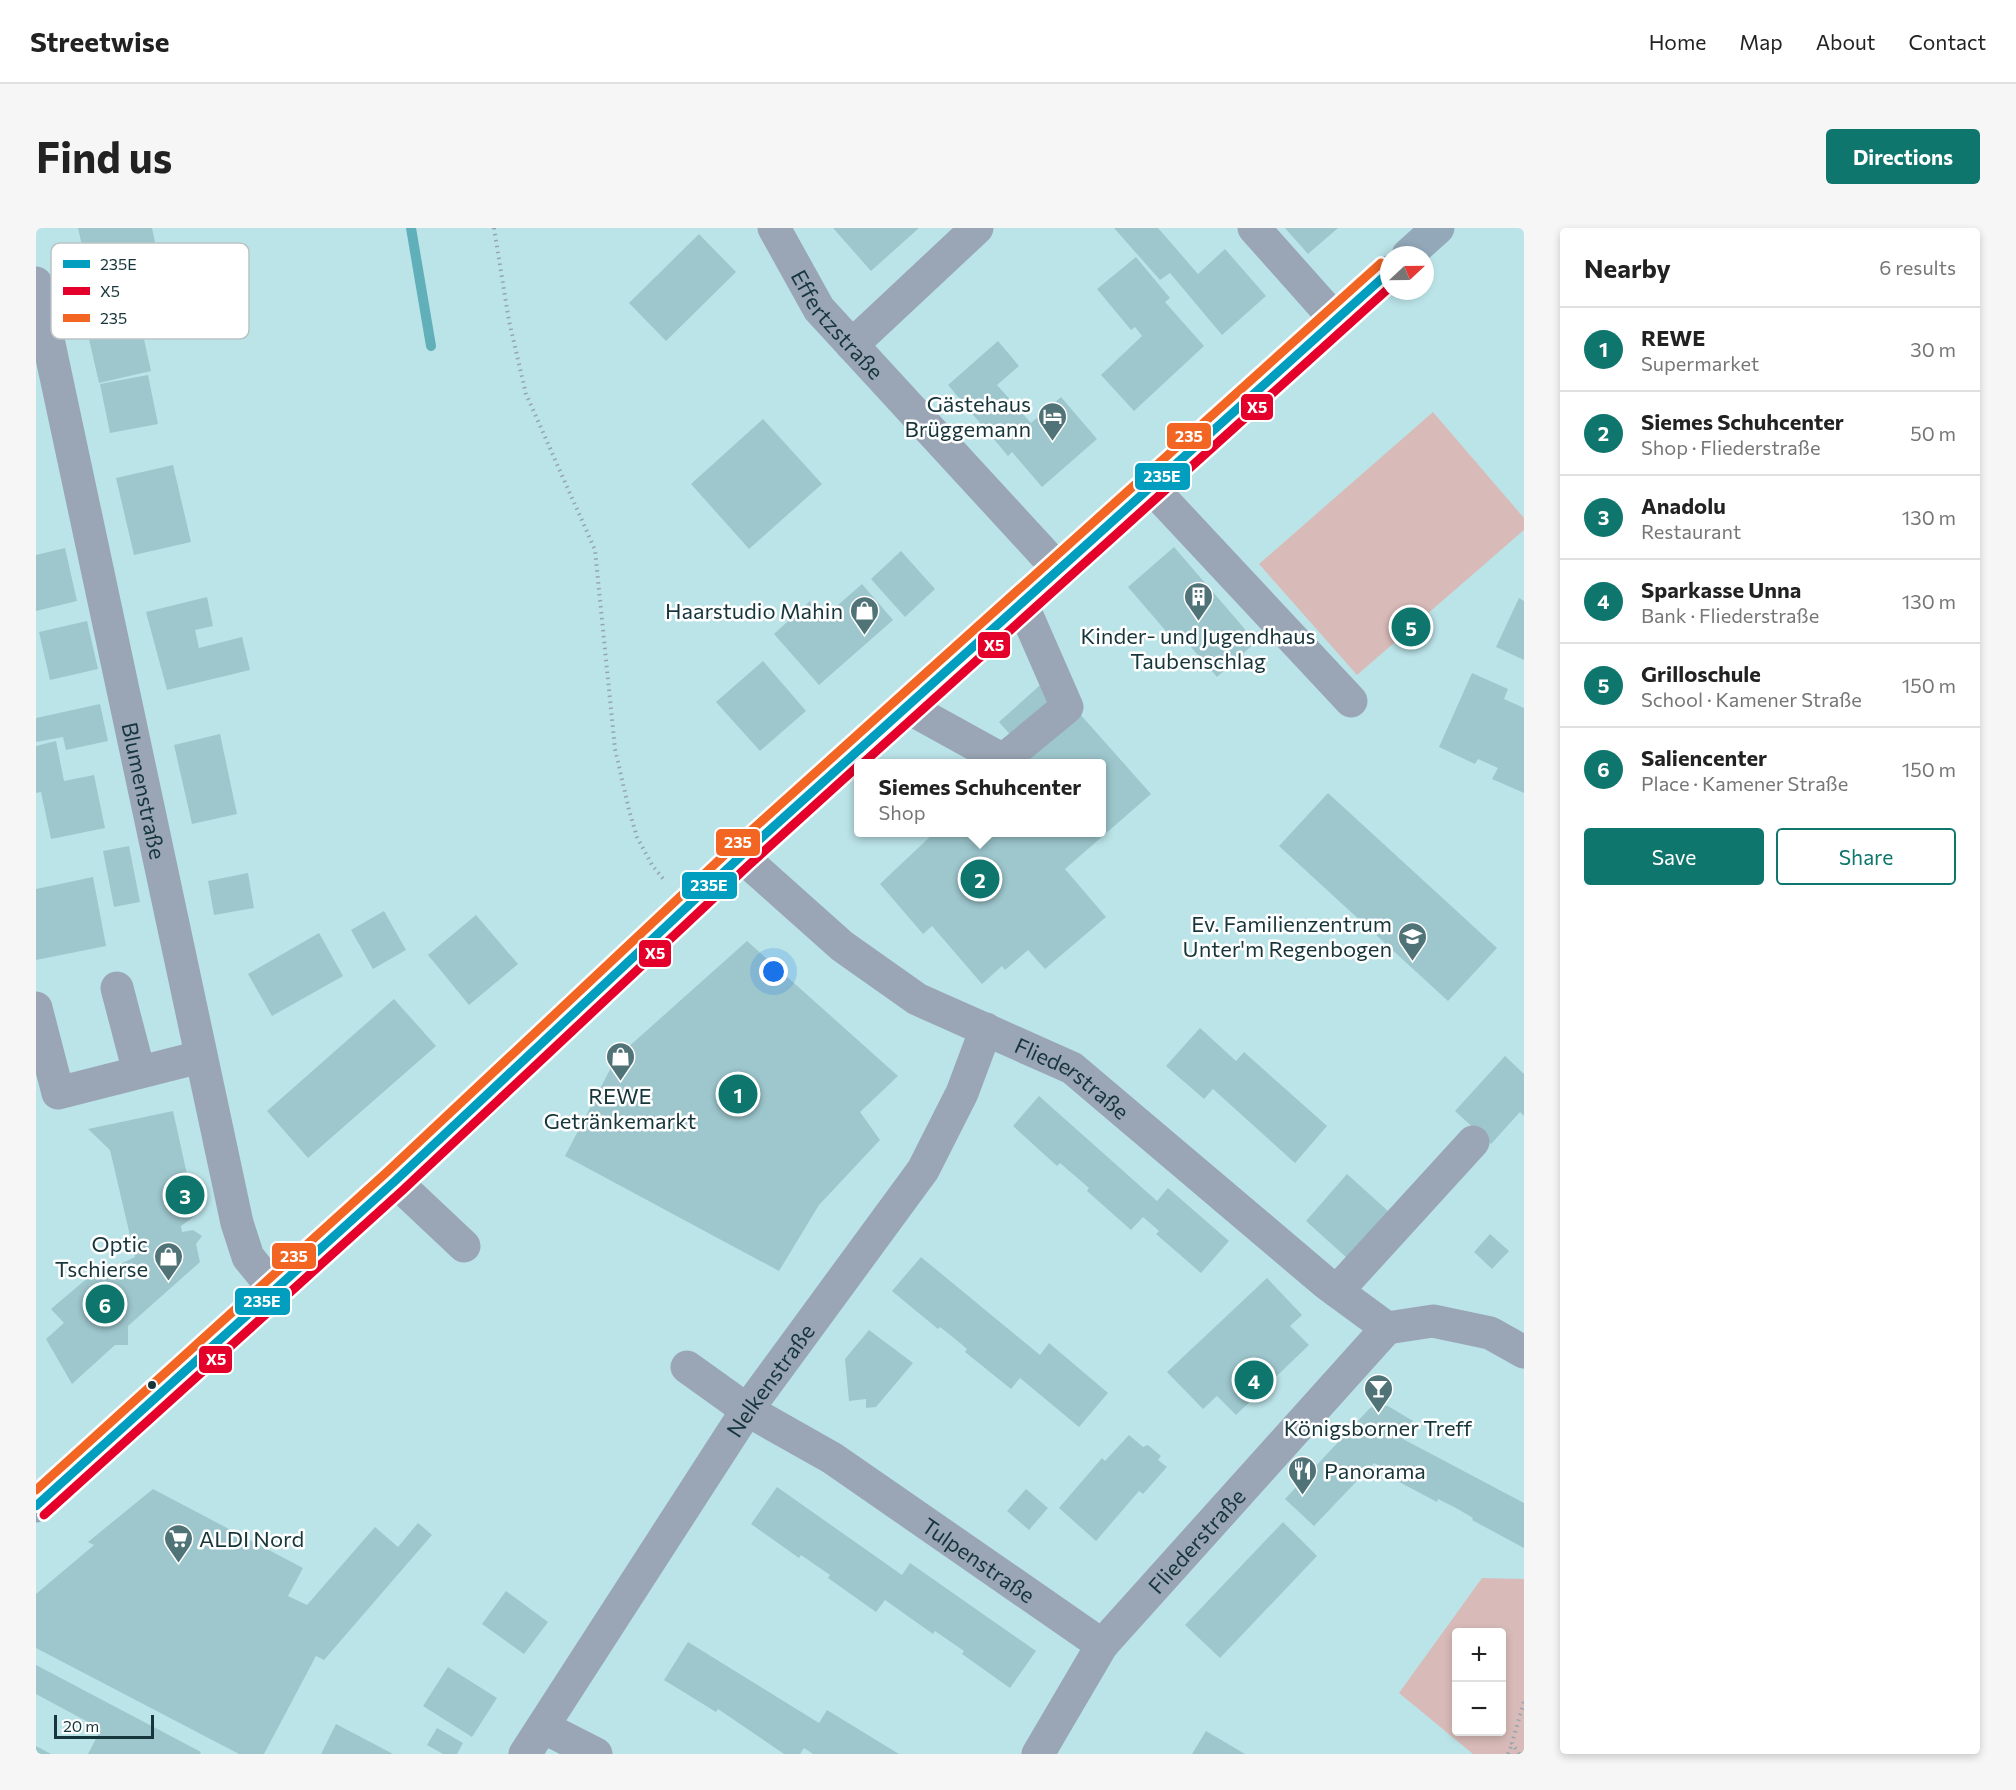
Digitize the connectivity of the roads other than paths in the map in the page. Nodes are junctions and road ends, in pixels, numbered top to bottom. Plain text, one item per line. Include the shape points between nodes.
1 (774, 228) edge
2 (977, 228) edge
3 (1254, 228) edge
4 (1380, 280) edge
5 (36, 283) edge
6 (1335, 319) junction
7 (852, 345) junction
8 (1151, 487) junction
9 (1059, 570) junction
10 (1022, 604) junction
11 (1351, 701) dead end
12 (908, 707) junction
13 (1001, 759) edge
14 (1004, 759) edge
15 (741, 856) junction
16 (117, 988) dead end
17 (36, 1008) edge
18 (986, 1029) junction
19 (200, 1057) junction
20 (140, 1072) junction
21 (1473, 1142) dead end
22 (395, 1181) junction
23 (464, 1246) dead end
24 (274, 1289) junction
25 (1337, 1291) junction
26 (1387, 1328) junction
27 (1524, 1352) edge
28 (687, 1367) dead end
29 (747, 1410) junction
30 (37, 1502) edge
31 (1102, 1645) junction
32 (543, 1727) junction
33 (525, 1754) edge
34 (596, 1754) edge
35 (1038, 1754) edge

1 - 7 street, Effertzstraße via 819,309
2 - 7 street
3 - 6 street
4 - 6 main road
5 - 19 street, Blumenstraße
6 - 8 main road
7 - 9 street, Effertzstraße
8 - 9 main road
8 - 11 street
9 - 10 main road
10 - 12 main road
10 - 14 street via 1067,707
12 - 13 street
12 - 15 main road
15 - 18 street, Fliederstraße via 842,946 917,999
15 - 22 main road
16 - 20 street
17 - 20 street via 58,1093
18 - 25 street, Fliederstraße via 1072,1068
18 - 29 street, Nelkenstraße via 962,1093 923,1170
19 - 20 street
19 - 24 street, Blumenstraße via 237,1223 248,1257
21 - 25 street
22 - 23 street
22 - 24 main road
24 - 30 main road
25 - 26 street, Fliederstraße
26 - 27 street via 1433,1321 1490,1332
26 - 31 street, Fliederstraße
28 - 29 street, Tulpenstraße
29 - 31 street, Tulpenstraße via 831,1458
29 - 32 street, Nelkenstraße
31 - 35 street
32 - 33 street, Nelkenstraße
32 - 34 street

